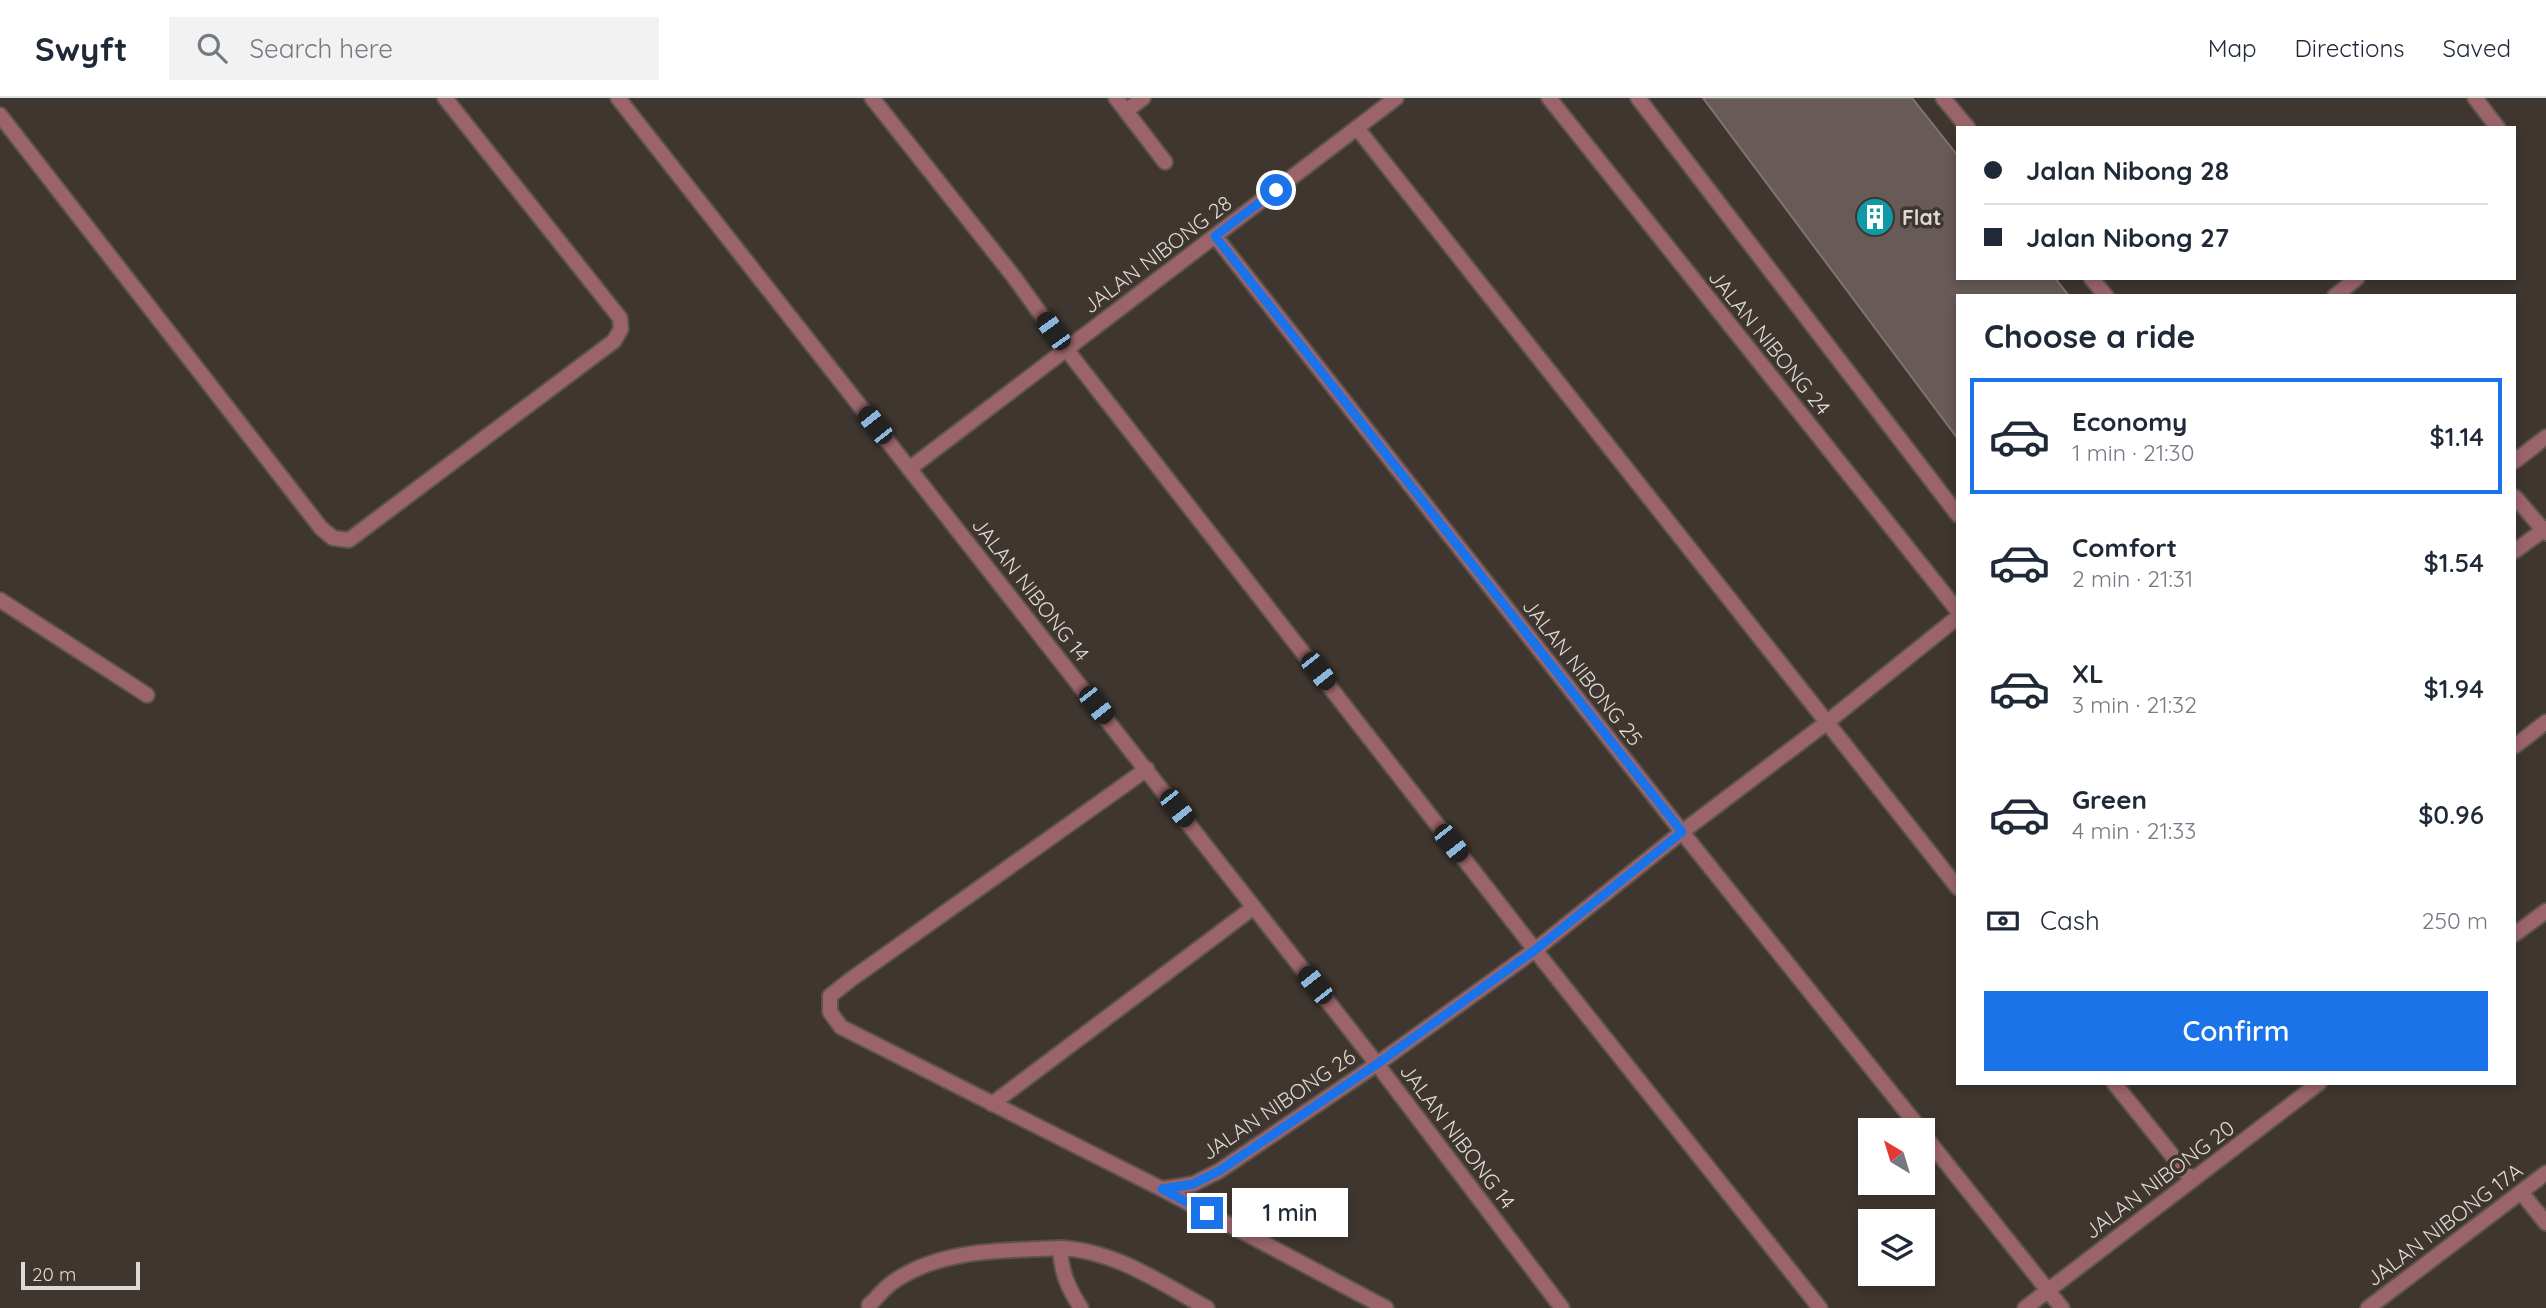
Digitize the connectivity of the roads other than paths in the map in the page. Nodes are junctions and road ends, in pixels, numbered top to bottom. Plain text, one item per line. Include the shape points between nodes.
1 (445, 98) edge
2 (618, 98) edge
3 (872, 98) edge
4 (1116, 98) edge
5 (1143, 98) edge
6 (1396, 98) edge
7 (1549, 98) edge
8 (1638, 98) edge
9 (1943, 98) edge
10 (2475, 98) edge
11 (1126, 111) junction
12 (0, 115) edge
13 (1966, 126) edge
14 (2496, 126) edge
15 (1357, 128) junction
16 (1165, 162) dead end
17 (1215, 236) junction
18 (2093, 280) edge
19 (2355, 280) edge
20 (2103, 294) edge
21 (2340, 294) edge
22 (1066, 349) junction
23 (2546, 437) edge
24 (2516, 460) edge
25 (909, 469) junction
26 (2516, 498) edge
27 (1956, 512) edge
28 (2545, 530) edge
29 (2516, 550) edge
30 (0, 600) edge
31 (1956, 608) edge
32 (1956, 619) edge
33 (147, 695) dead end
34 (2546, 722) edge
35 (1826, 723) junction
36 (2516, 745) edge
37 (1147, 769) junction
38 (1682, 832) junction
39 (1956, 886) edge
40 (1254, 907) junction
41 (2546, 911) edge
42 (2516, 933) edge
43 (1535, 950) junction
44 (1377, 1064) junction
45 (2116, 1085) edge
46 (2316, 1085) edge
47 (992, 1104) junction
48 (1911, 1118) edge
49 (1936, 1149) edge
50 (2546, 1173) edge
51 (2192, 1181) junction
52 (1162, 1189) junction
53 (2521, 1192) junction
54 (2546, 1223) edge
55 (1060, 1248) junction
56 (2049, 1290) junction
57 (870, 1308) edge
58 (1081, 1308) edge
59 (1208, 1308) edge
60 (1386, 1308) edge
61 (1562, 1308) edge
62 (1820, 1308) edge
63 (2025, 1308) edge
64 (2063, 1308) edge
65 (2368, 1308) edge

1 - 12 street via 621,318 621,329 614,341 349,540 333,538 321,528
2 - 25 street, JALAN NIBONG 14
3 - 22 street
4 - 11 street
5 - 11 street
6 - 15 street, JALAN NIBONG 28
7 - 31 street, JALAN NIBONG 24
8 - 27 street
9 - 13 street
10 - 14 street
11 - 16 street
15 - 17 street, JALAN NIBONG 28
15 - 35 street
17 - 22 street, JALAN NIBONG 28
17 - 38 street, JALAN NIBONG 25
18 - 20 street
19 - 21 street
22 - 25 street, JALAN NIBONG 28
22 - 43 street
23 - 24 street
25 - 37 street, JALAN NIBONG 14
26 - 28 street
28 - 29 street
30 - 33 street
32 - 35 street, JALAN NIBONG 26
34 - 36 street
35 - 38 street, JALAN NIBONG 26
35 - 39 street
37 - 40 street, JALAN NIBONG 14
37 - 47 street via 830,996 830,1012 841,1027
38 - 43 street, JALAN NIBONG 26
38 - 48 street, JALAN NIBONG 25
40 - 44 street, JALAN NIBONG 14
40 - 47 street
41 - 42 street
43 - 44 street, JALAN NIBONG 26
43 - 62 street
44 - 52 street, JALAN NIBONG 26 via 1219,1171 1193,1184
44 - 61 street, JALAN NIBONG 14
45 - 51 street
46 - 51 street, JALAN NIBONG 20
47 - 52 street
49 - 56 street, JALAN NIBONG 25
50 - 53 street, JALAN NIBONG 17A
51 - 56 street, JALAN NIBONG 20
52 - 60 street
53 - 54 street
53 - 65 street, JALAN NIBONG 17A
55 - 57 street via 976,1252 929,1263 892,1283
55 - 58 street via 1067,1286
55 - 59 street via 1102,1254
56 - 63 street, JALAN NIBONG 20
56 - 64 street, JALAN NIBONG 25

